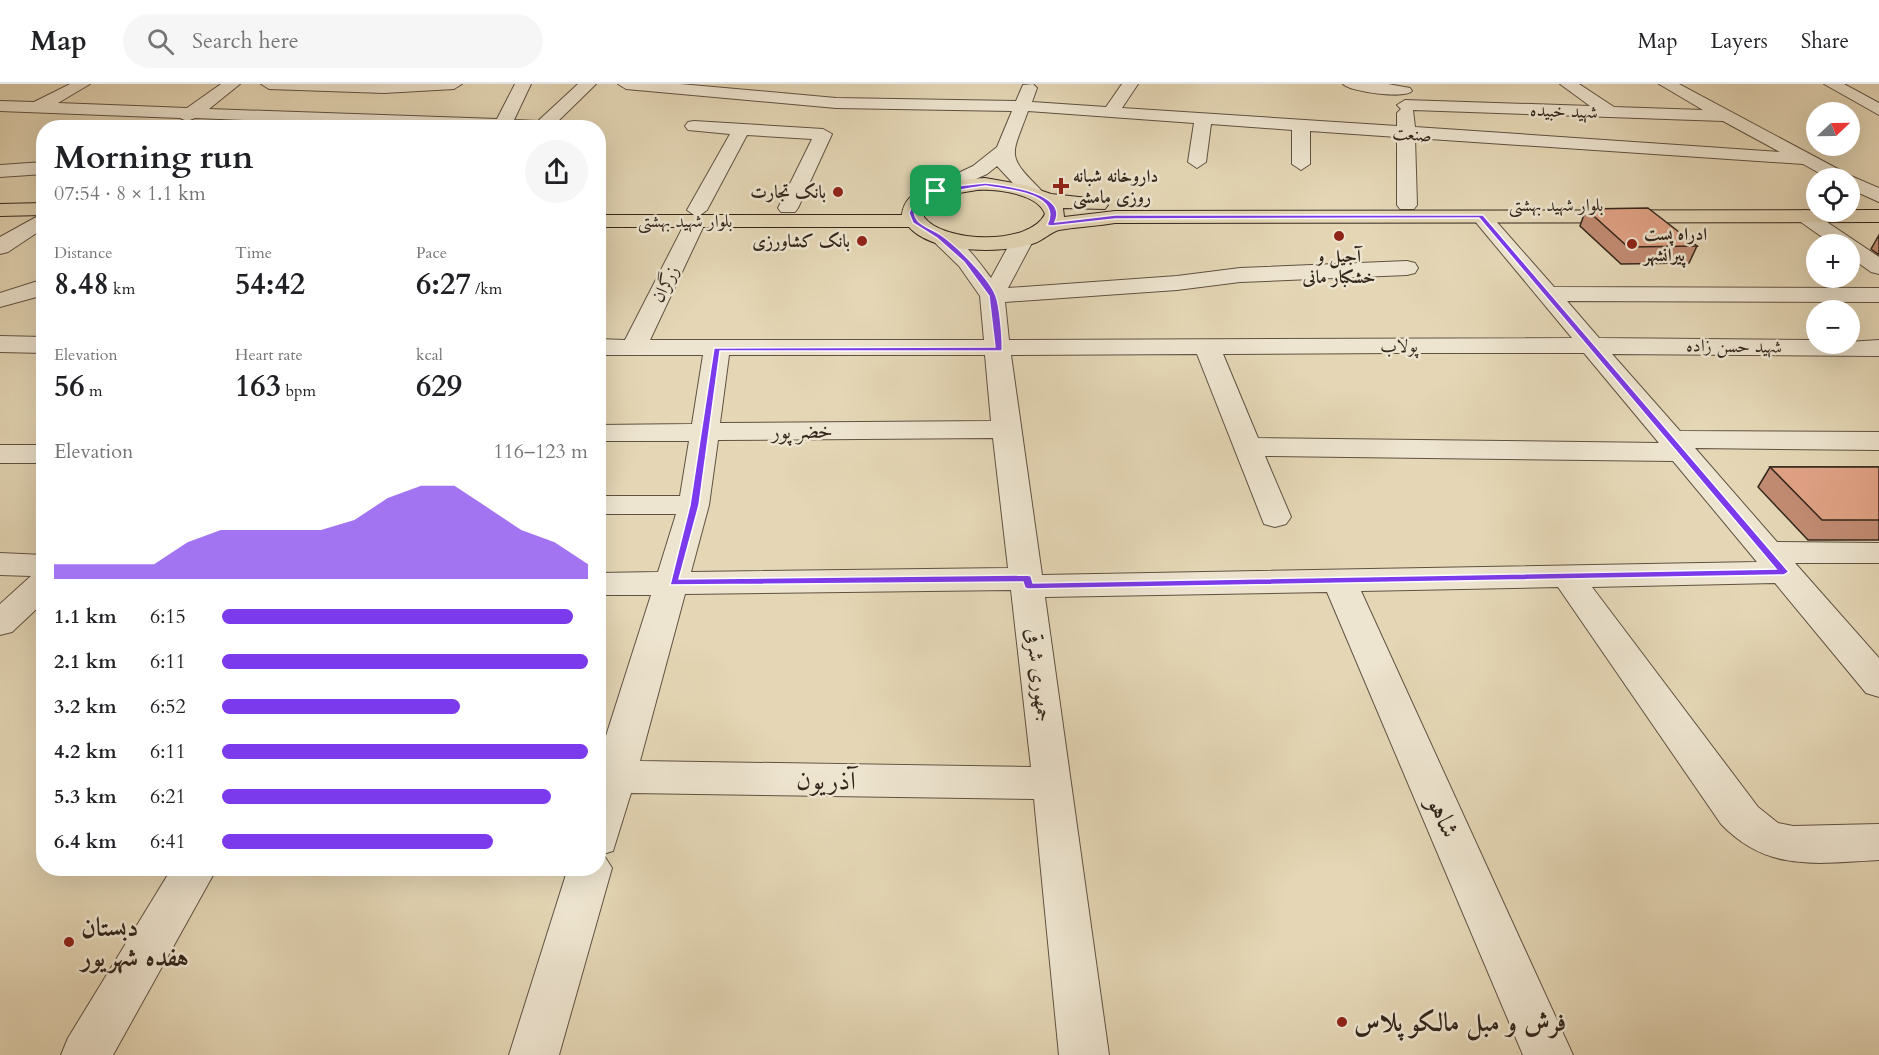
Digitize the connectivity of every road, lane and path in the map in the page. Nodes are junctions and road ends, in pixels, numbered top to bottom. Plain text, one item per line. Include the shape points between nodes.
1 (82, 84) edge
2 (231, 84) edge
3 (269, 84) edge
4 (454, 84) edge
5 (523, 84) edge
6 (588, 84) edge
7 (626, 84) edge
8 (844, 84) edge
9 (1031, 84) edge
10 (1130, 84) edge
11 (1351, 84) edge
12 (1568, 84) edge
13 (1667, 84) edge
14 (1832, 84) edge
15 (389, 86) edge
16 (668, 86) edge
17 (1524, 93) dead end
18 (1405, 94) edge
19 (1586, 96) junction
20 (1853, 96) junction
21 (1879, 96) edge
22 (836, 103) junction
23 (0, 106) edge
24 (1023, 106) junction
25 (37, 108) junction
26 (1879, 110) edge
27 (1111, 112) junction
28 (191, 113) junction
29 (1611, 113) junction
30 (1210, 114) junction
31 (1724, 116) junction
32 (183, 120) edge
33 (341, 120) edge
34 (410, 120) edge
35 (505, 120) edge
36 (549, 120) edge
37 (694, 126) dead end
38 (1301, 126) junction
39 (741, 129) junction
40 (1407, 133) junction
41 (823, 134) junction
42 (1005, 150) junction
43 (1802, 159) junction
44 (1197, 162) dead end
45 (1301, 164) dead end
46 (1821, 168) edge
47 (36, 169) edge
48 (0, 171) edge
49 (1860, 187) edge
50 (936, 191) junction
51 (1879, 196) edge
52 (1039, 197) junction
53 (1860, 204) edge
54 (1879, 204) edge
55 (1407, 205) junction
56 (788, 208) junction
57 (0, 210) edge
58 (606, 210) edge
59 (1806, 210) edge
60 (1806, 210) edge
61 (915, 213) junction
62 (1860, 214) edge
63 (697, 216) junction
64 (1481, 216) junction
65 (1879, 216) edge
66 (36, 217) edge
67 (36, 219) edge
68 (606, 221) edge
69 (0, 222) edge
70 (36, 222) edge
71 (1823, 222) edge
72 (1051, 225) junction
73 (1836, 234) edge
74 (939, 236) junction
75 (1023, 239) junction
76 (0, 247) edge
77 (1860, 254) edge
78 (1879, 267) edge
79 (1407, 268) dead end
80 (36, 290) edge
81 (1547, 294) junction
82 (1879, 295) edge
83 (992, 296) junction
84 (0, 300) edge
85 (0, 344) edge
86 (1590, 344) junction
87 (36, 345) edge
88 (606, 347) edge
89 (634, 347) junction
90 (1879, 348) edge
91 (717, 349) junction
92 (999, 349) junction
93 (1208, 349) junction
94 (1006, 429) junction
95 (703, 432) junction
96 (606, 433) edge
97 (1879, 441) edge
98 (1676, 445) junction
99 (1247, 447) junction
100 (0, 454) edge
101 (36, 454) edge
102 (606, 505) edge
103 (694, 505) junction
104 (1275, 517) dead end
105 (1879, 553) edge
106 (1776, 562) junction
107 (0, 564) edge
108 (1567, 576) junction
109 (1339, 580) junction
110 (36, 581) edge
111 (1028, 582) junction
112 (673, 583) junction
113 (606, 584) edge
114 (36, 588) edge
115 (0, 623) edge
116 (1879, 683) edge
117 (608, 777) edge
118 (1053, 783) junction
119 (1879, 842) edge
120 (191, 876) edge
121 (588, 876) edge
122 (86, 1055) edge
123 (534, 1055) edge
124 (1084, 1055) edge
125 (1548, 1055) edge

1 - 25 street
2 - 28 street
3 - 15 street
4 - 15 street
4 - 34 street
5 - 35 street
6 - 36 street
7 - 16 street, صنعت
8 - 22 street
9 - 24 street
10 - 27 street
11 - 18 street, شهید خبیده
12 - 19 street
13 - 31 street
14 - 20 street
16 - 22 street, صنعت
17 - 19 street
18 - 29 street, شهید خبیده
18 - 40 street
19 - 29 street
20 - 21 street
20 - 26 street
22 - 24 street, صنعت
22 - 41 street
23 - 25 street
24 - 27 street, صنعت
24 - 42 street
25 - 28 street
27 - 30 street, صنعت
28 - 32 street
28 - 33 street
29 - 31 street, شهید خبیده
30 - 38 street, صنعت
30 - 44 street
31 - 43 street
37 - 39 street
38 - 40 street, صنعت
38 - 45 street
39 - 41 street
39 - 63 street, زرگران
40 - 43 street, صنعت
40 - 55 street
41 - 56 street
42 - 50 street via 980,170
42 - 52 street via 1008,167
43 - 46 street
47 - 48 street
49 - 51 street
50 - 52 main road, بلوار شهید بهشتی via 985,184
50 - 61 main road
52 - 55 main road, بلوار شهید بهشتی via 1110,206
52 - 72 main road via 1053,208
53 - 54 main road
55 - 59 main road, بلوار شهید بهشتی
56 - 61 main road, بلوار شهید بهشتی
56 - 63 main road, بلوار شهید بهشتی
57 - 66 main road
58 - 63 main road, بلوار شهید بهشتی
60 - 64 main road, بلوار شهید بهشتی
61 - 63 main road, بلوار شهید بهشتی via 860,219
61 - 74 main road
62 - 65 main road, بلوار شهید بهشتی
63 - 68 main road, بلوار شهید بهشتی
63 - 89 street, زرگران
64 - 72 main road, بلوار شهید بهشتی via 1115,217
64 - 81 street
67 - 69 main road
70 - 76 street
71 - 73 street
72 - 75 main road, بلوار شهید بهشتی
74 - 75 main road via 981,243
74 - 83 street via 967,261
75 - 83 street
77 - 78 street
79 - 83 street via 1240,275
80 - 84 street
81 - 82 street
81 - 86 street
83 - 92 street, جمهوری شرقی
85 - 87 street
86 - 90 street, شهید حسن زاده
86 - 93 street, پولاب
86 - 98 street
88 - 89 street, پولاب
89 - 91 street, پولاب
91 - 92 street, پولاب
91 - 95 street
92 - 93 street, پولاب
92 - 94 street, جمهوری شرقی
93 - 99 street
94 - 95 street, خضر پور
94 - 111 street, جمهوری شرقی
95 - 96 street, خضر پور
95 - 103 street
97 - 98 street
98 - 99 street
98 - 106 street
99 - 104 street
100 - 101 street
102 - 103 street
103 - 112 street
105 - 106 street
106 - 108 street
106 - 116 street
107 - 110 street
108 - 109 street
108 - 119 street via 1736,812 1752,828 1791,844
109 - 111 street
109 - 125 street, شاهو
111 - 112 street
111 - 118 street, جمهوری شرقی
112 - 113 street
112 - 117 street
114 - 115 street
117 - 118 street, آذریون
118 - 124 street, جمهوری شرقی
120 - 122 street
121 - 123 street

